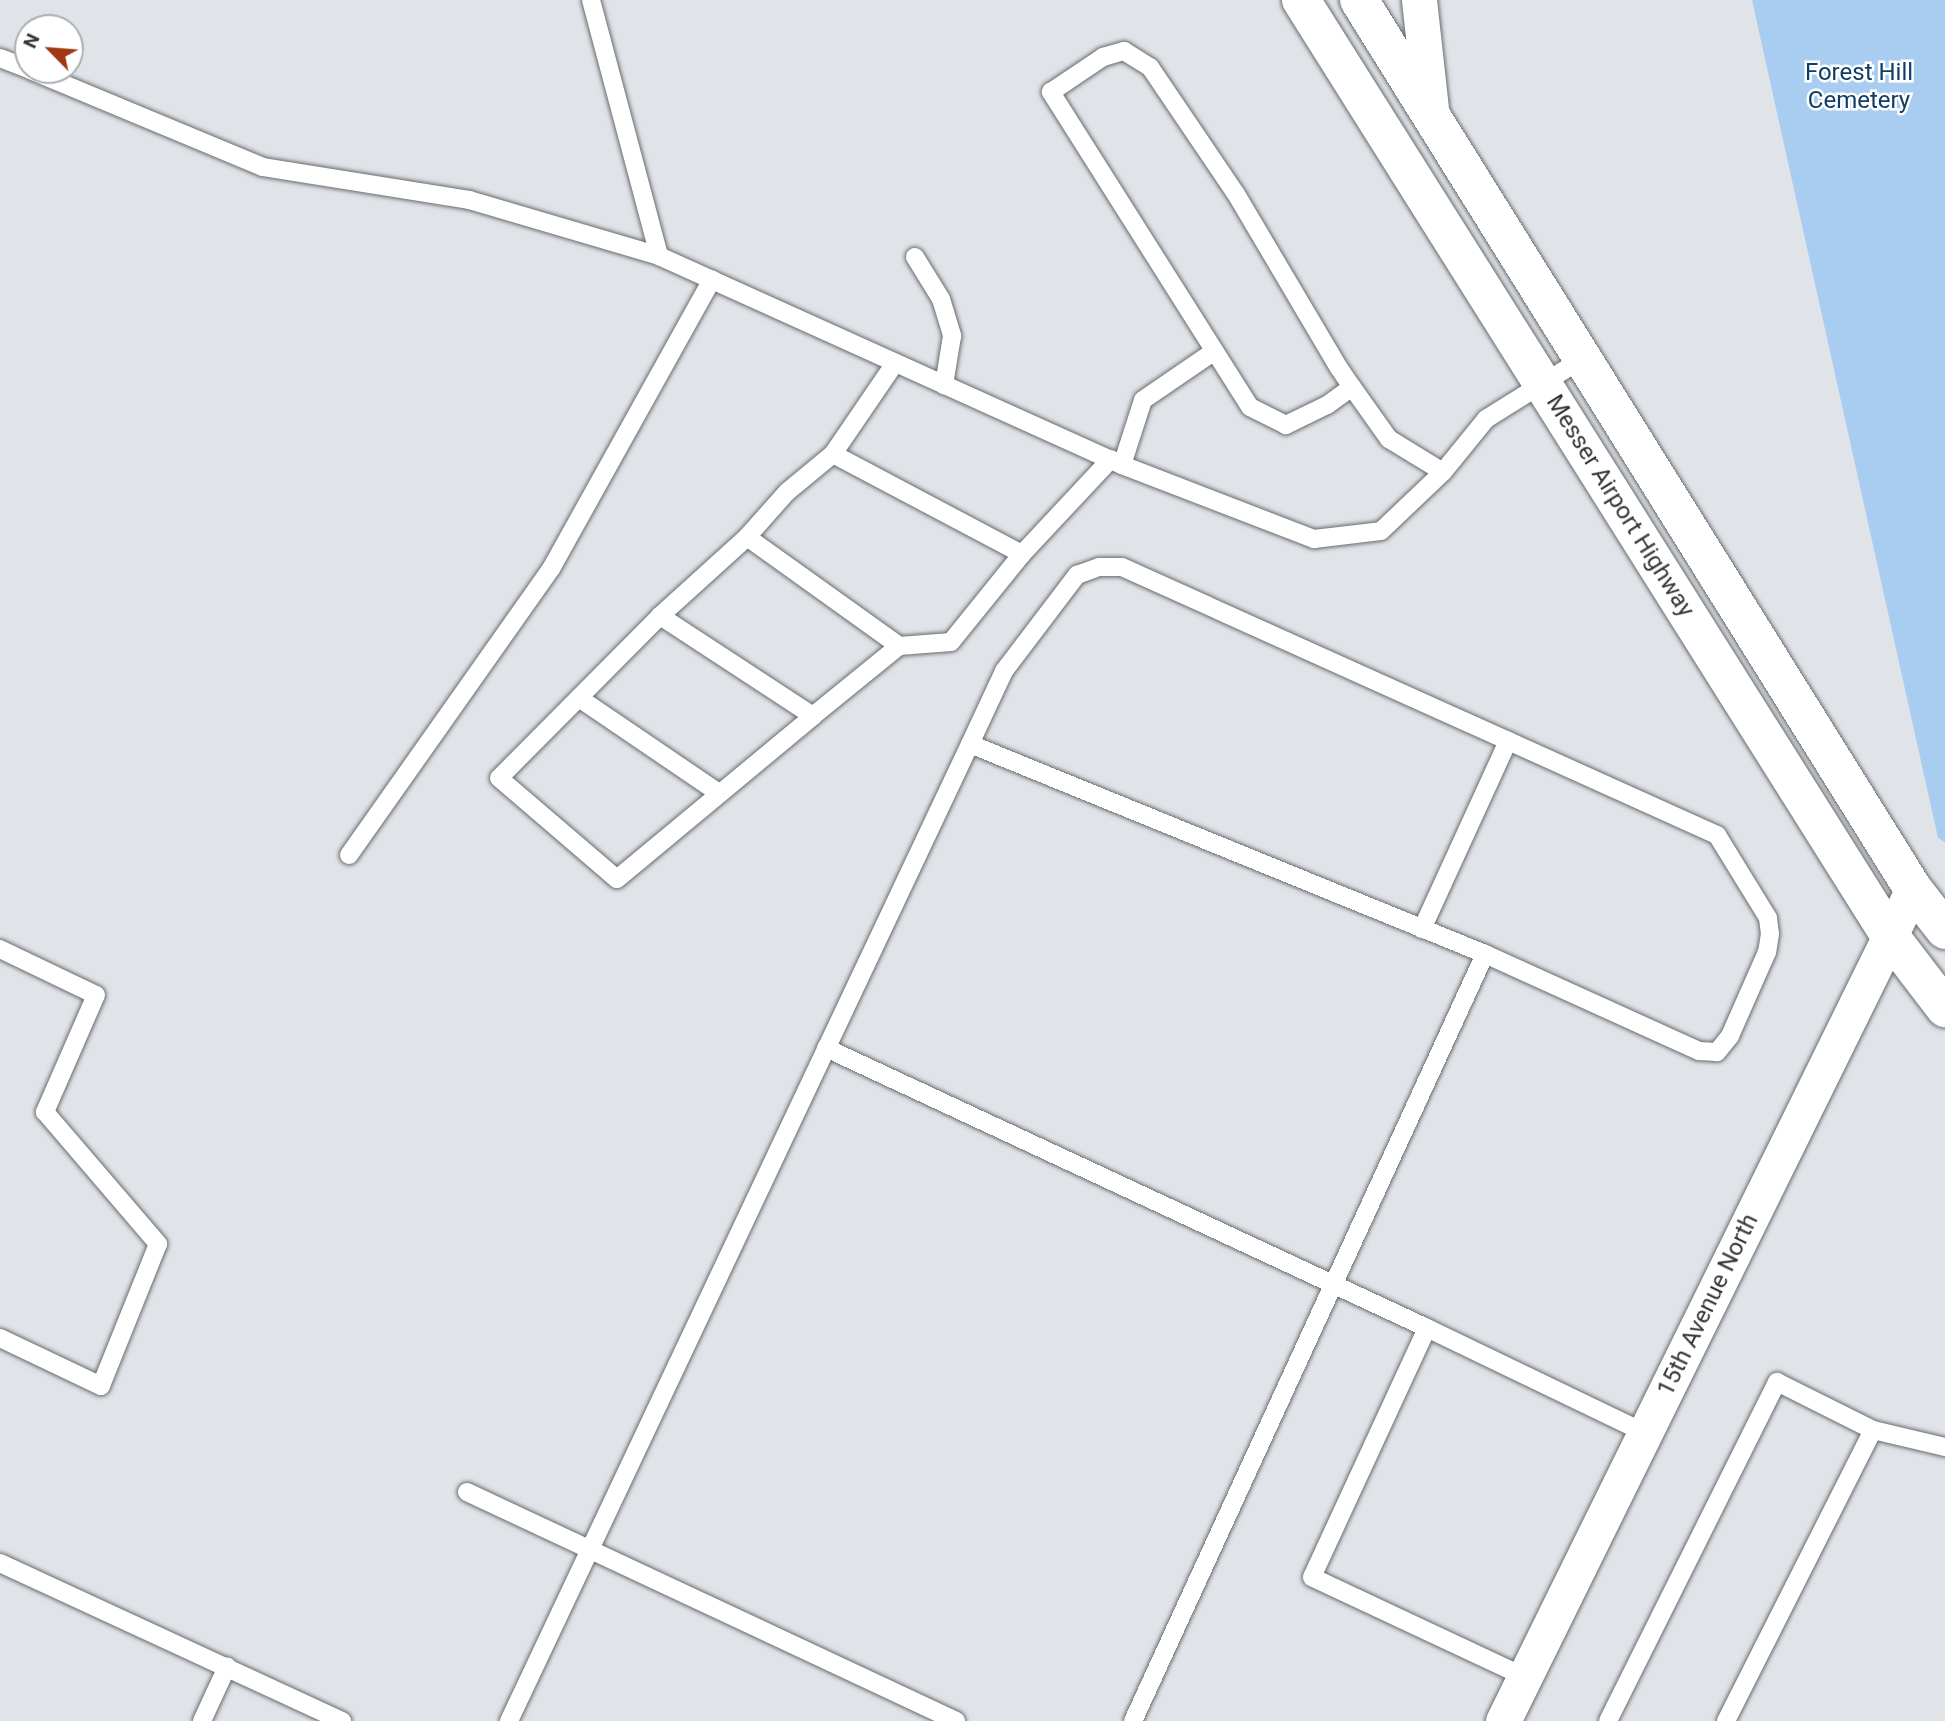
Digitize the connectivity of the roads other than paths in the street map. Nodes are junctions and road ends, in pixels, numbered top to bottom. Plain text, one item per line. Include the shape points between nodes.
1 (592, 0) edge
2 (1301, 0) edge
3 (1359, 0) edge
4 (1419, 0) edge
5 (63, 84) edge
6 (1432, 118) junction
7 (660, 256) junction
8 (915, 257) dead end
9 (712, 279) junction
10 (1213, 352) junction
11 (1582, 359) junction
12 (895, 363) junction
13 (1542, 383) junction
14 (944, 385) junction
15 (1352, 387) junction
16 (833, 454) junction
17 (1117, 462) junction
18 (1443, 472) junction
19 (747, 537) junction
20 (1022, 554) junction
21 (660, 616) junction
22 (899, 646) junction
23 (579, 698) junction
24 (813, 716) junction
25 (1508, 741) junction
26 (970, 744) junction
27 (719, 793) junction
28 (349, 855) dead end
29 (1913, 889) junction
30 (1422, 929) junction
31 (1945, 930) edge
32 (1890, 936) junction
33 (0, 949) edge
34 (1485, 954) junction
35 (1945, 1008) edge
36 (826, 1048) junction
37 (1334, 1284) junction
38 (1427, 1328) junction
39 (0, 1338) edge
40 (1873, 1430) junction
41 (1645, 1433) junction
42 (1945, 1447) edge
43 (467, 1492) dead end
44 (590, 1548) junction
45 (0, 1563) edge
46 (227, 1667) junction
47 (1525, 1677) junction
48 (202, 1721) edge
49 (342, 1721) edge
50 (509, 1721) edge
51 (956, 1721) edge
52 (1133, 1721) edge
53 (1503, 1721) edge
54 (1608, 1721) edge
55 (1726, 1721) edge

1 - 7 lane
2 - 13 main road, Messer Airport Highway
3 - 6 main road, Messer Airport Highway
4 - 6 street
5 - 7 lane via 263,167 469,200
6 - 11 main road, Messer Airport Highway
7 - 9 lane
8 - 14 lane via 941,299 952,336
9 - 12 lane
9 - 28 lane via 552,567
10 - 15 lane via 1250,407 1286,425
10 - 15 lane via 1051,92 1103,57 1124,51 1150,67 1236,194
10 - 17 lane via 1143,400
11 - 13 lane
11 - 29 main road, Messer Airport Highway
12 - 14 lane
12 - 16 lane
13 - 18 lane via 1486,419
13 - 32 main road, Messer Airport Highway
14 - 17 lane
15 - 18 lane via 1389,439
16 - 19 lane via 787,492
16 - 20 lane
17 - 18 lane via 1314,539 1381,531
17 - 20 lane
19 - 21 lane
19 - 22 lane
20 - 22 lane via 951,642
21 - 23 lane
21 - 24 lane
22 - 24 lane
23 - 27 lane
23 - 27 lane via 499,778 617,879
24 - 27 lane
25 - 26 lane via 1122,568 1099,567 1077,575 1004,671
25 - 30 lane
25 - 34 lane via 1717,835 1768,918 1770,934 1768,952 1730,1036 1717,1052 1699,1051
26 - 30 lane
26 - 36 lane
29 - 31 main road, Messer Airport Highway
29 - 32 street, 15th Avenue North
30 - 34 lane
32 - 35 main road, Messer Airport Highway
32 - 41 street, 15th Avenue North
33 - 39 lane via 96,995 45,1112 158,1244 101,1386
34 - 37 lane
36 - 37 lane
36 - 44 lane
37 - 38 lane
37 - 52 lane
38 - 41 lane
38 - 47 lane via 1312,1577
40 - 42 lane
40 - 54 lane via 1777,1382
40 - 55 lane
41 - 47 street, 15th Avenue North
43 - 44 lane
44 - 50 lane
44 - 51 lane
45 - 46 lane
46 - 48 lane
46 - 49 lane
47 - 53 street, 15th Avenue North

